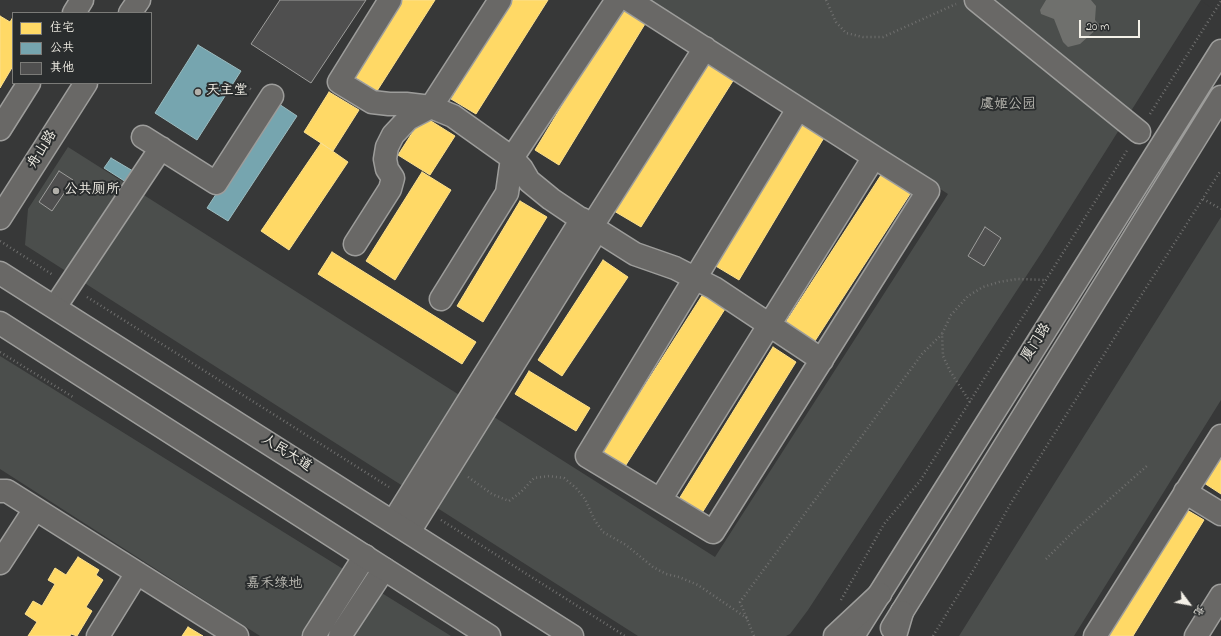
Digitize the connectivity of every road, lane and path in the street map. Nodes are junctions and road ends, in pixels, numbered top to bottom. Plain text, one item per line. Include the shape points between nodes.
1 (82, 0) edge
2 (138, 0) edge
3 (390, 0) edge
4 (500, 0) edge
5 (617, 0) edge
6 (629, 0) edge
7 (826, 0) edge
8 (1221, 1) edge
9 (966, 2) edge
10 (75, 12) edge
11 (131, 12) edge
12 (705, 48) junction
13 (1216, 58) edge
14 (28, 84) edge
15 (85, 84) edge
16 (272, 96) dead end
17 (1221, 97) edge
18 (431, 107) junction
19 (798, 108) junction
20 (0, 129) edge
21 (1139, 132) junction
22 (874, 157) junction
23 (512, 158) junction
24 (1221, 170) edge
25 (1203, 199) junction
26 (1221, 209) edge
27 (0, 218) edge
28 (590, 225) junction
29 (0, 241) edge
30 (355, 244) dead end
31 (0, 273) edge
32 (696, 278) junction
33 (1046, 280) junction
34 (70, 286) junction
35 (441, 299) dead end
36 (55, 308) junction
37 (0, 323) edge
38 (769, 325) junction
39 (942, 334) junction
40 (822, 360) junction
41 (970, 402) junction
42 (1221, 436) edge
43 (451, 465) junction
44 (1148, 465) dead end
45 (2, 490) edge
46 (1185, 492) junction
47 (660, 500) junction
48 (415, 504) junction
49 (35, 509) junction
50 (1221, 514) edge
51 (401, 527) junction
52 (365, 556) junction
53 (1046, 559) dead end
54 (0, 563) edge
55 (384, 569) junction
56 (138, 573) junction
57 (880, 594) junction
58 (1221, 596) edge
59 (839, 603) dead end
60 (902, 612) junction
61 (1211, 619) edge
62 (748, 620) junction
63 (98, 636) edge
64 (237, 636) edge
65 (314, 636) edge
66 (340, 636) edge
67 (489, 636) edge
68 (572, 636) edge
69 (625, 636) edge
70 (754, 636) edge
71 (835, 636) edge
72 (853, 636) edge
73 (888, 636) edge
74 (895, 636) edge
75 (933, 636) edge
76 (1095, 636) edge
77 (1196, 636) edge

1 - 10 street
2 - 11 street
3 - 18 street via 339,82 372,102
4 - 18 street
5 - 23 street
6 - 12 street
7 - 9 path via 836,22 846,33 863,37 883,37
8 - 21 path
9 - 21 street
12 - 19 street
12 - 28 street
13 - 57 street, 厦门路
14 - 20 street
15 - 27 street, 舟山路
16 - 34 street via 216,183 152,142
17 - 60 street, 厦门路
18 - 23 street via 453,116
18 - 30 street via 408,119 393,135 385,159 387,169 393,178 390,189
19 - 22 street
19 - 32 street
21 - 33 path
22 - 38 street
22 - 40 street via 928,191
23 - 28 street via 529,182
23 - 35 street via 507,193
24 - 25 path
25 - 26 path
25 - 75 path via 1011,503
28 - 32 street via 635,254
28 - 43 street
28 - 48 street
29 - 34 path
31 - 36 street, 人民大道
32 - 38 street
32 - 47 street via 587,456
33 - 39 path via 1017,279 983,287 968,296 951,315
33 - 41 path
34 - 36 street
34 - 48 path
36 - 51 street, 人民大道
37 - 52 street
38 - 40 street
38 - 47 street
39 - 41 path via 942,356
39 - 62 path via 922,354 740,602
40 - 47 street via 713,532
41 - 59 path via 920,481 884,524
42 - 46 street
43 - 48 street
43 - 62 path via 492,494 509,501 534,478 564,478 585,499 603,532 626,545 653,567 698,585
44 - 53 path
45 - 49 street
46 - 50 street
46 - 76 street
48 - 51 street
48 - 69 path
49 - 54 street
49 - 56 street
51 - 68 street, 人民大道
52 - 55 street
52 - 65 street
55 - 66 street
55 - 67 street
56 - 63 street
56 - 64 street
57 - 71 street
57 - 72 street, 厦门路
58 - 61 street
60 - 73 street, 厦门路
60 - 74 street
61 - 77 street
62 - 70 path

